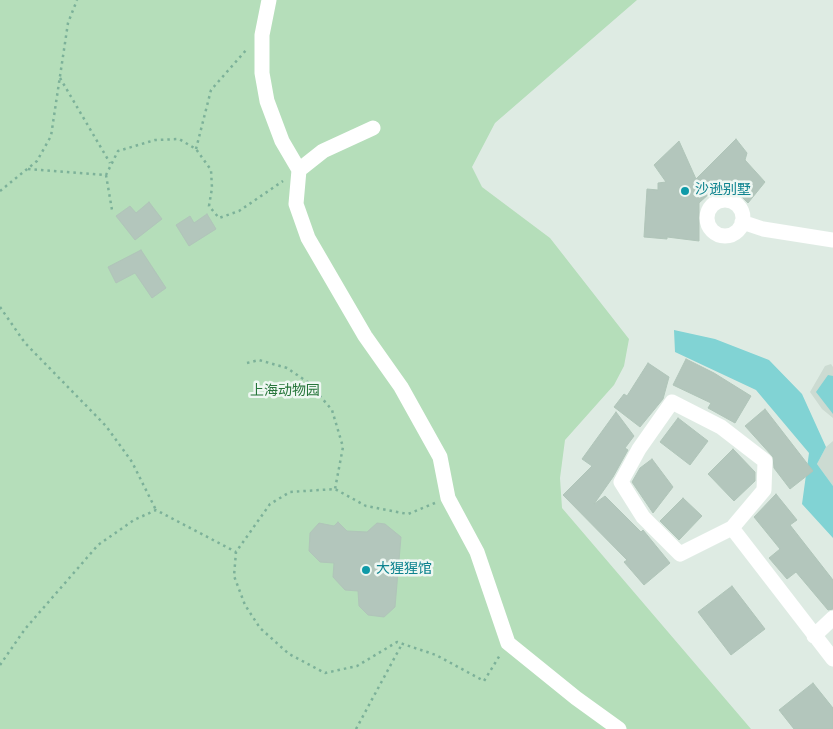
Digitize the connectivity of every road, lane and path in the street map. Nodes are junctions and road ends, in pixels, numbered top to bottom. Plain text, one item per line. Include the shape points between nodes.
1 (77, 0) edge
2 (269, 0) edge
3 (262, 35) junction
4 (60, 77) junction
5 (372, 128) dead end
6 (196, 149) junction
7 (110, 163) junction
8 (28, 169) junction
9 (299, 170) junction
10 (106, 175) junction
11 (0, 191) edge
12 (112, 210) dead end
13 (742, 222) dead end
14 (833, 240) edge
15 (0, 307) edge
16 (247, 363) dead end
17 (334, 489) junction
18 (448, 498) junction
19 (156, 510) junction
20 (732, 528) junction
21 (236, 552) junction
22 (833, 618) edge
23 (814, 636) junction
24 (508, 643) junction
25 (402, 644) junction
26 (833, 659) edge
27 (0, 665) edge
28 (356, 729) edge
29 (619, 729) edge

1 - 4 path via 68,23
2 - 3 street
3 - 6 path via 211,90
3 - 9 street via 262,73 267,101 282,141
4 - 7 path
4 - 8 path via 51,136 37,161
5 - 9 street via 323,151
6 - 7 path via 179,139 155,140 118,151
6 - 9 path via 211,170 210,206 219,218 239,211
7 - 10 path
8 - 10 path
8 - 11 path
9 - 18 street via 296,204 308,238 365,336 401,387 440,457
10 - 12 path
13 - 14 street via 762,229
15 - 19 path via 25,343 106,426 132,462
16 - 17 path via 259,360 287,368 309,383 332,410 343,447
17 - 18 path via 366,506 408,514
17 - 21 path via 290,492 270,504
18 - 24 street via 477,552
19 - 21 path
19 - 27 path via 134,520 98,545 24,629
20 - 20 street via 764,490 765,462 721,427 672,402 639,449 621,482 643,517 680,554
20 - 23 street
21 - 25 path via 234,576 245,605 260,628 289,654 325,673 357,666 397,642
22 - 23 street
23 - 26 street
24 - 25 path via 484,681 436,655
24 - 29 street
25 - 28 path

